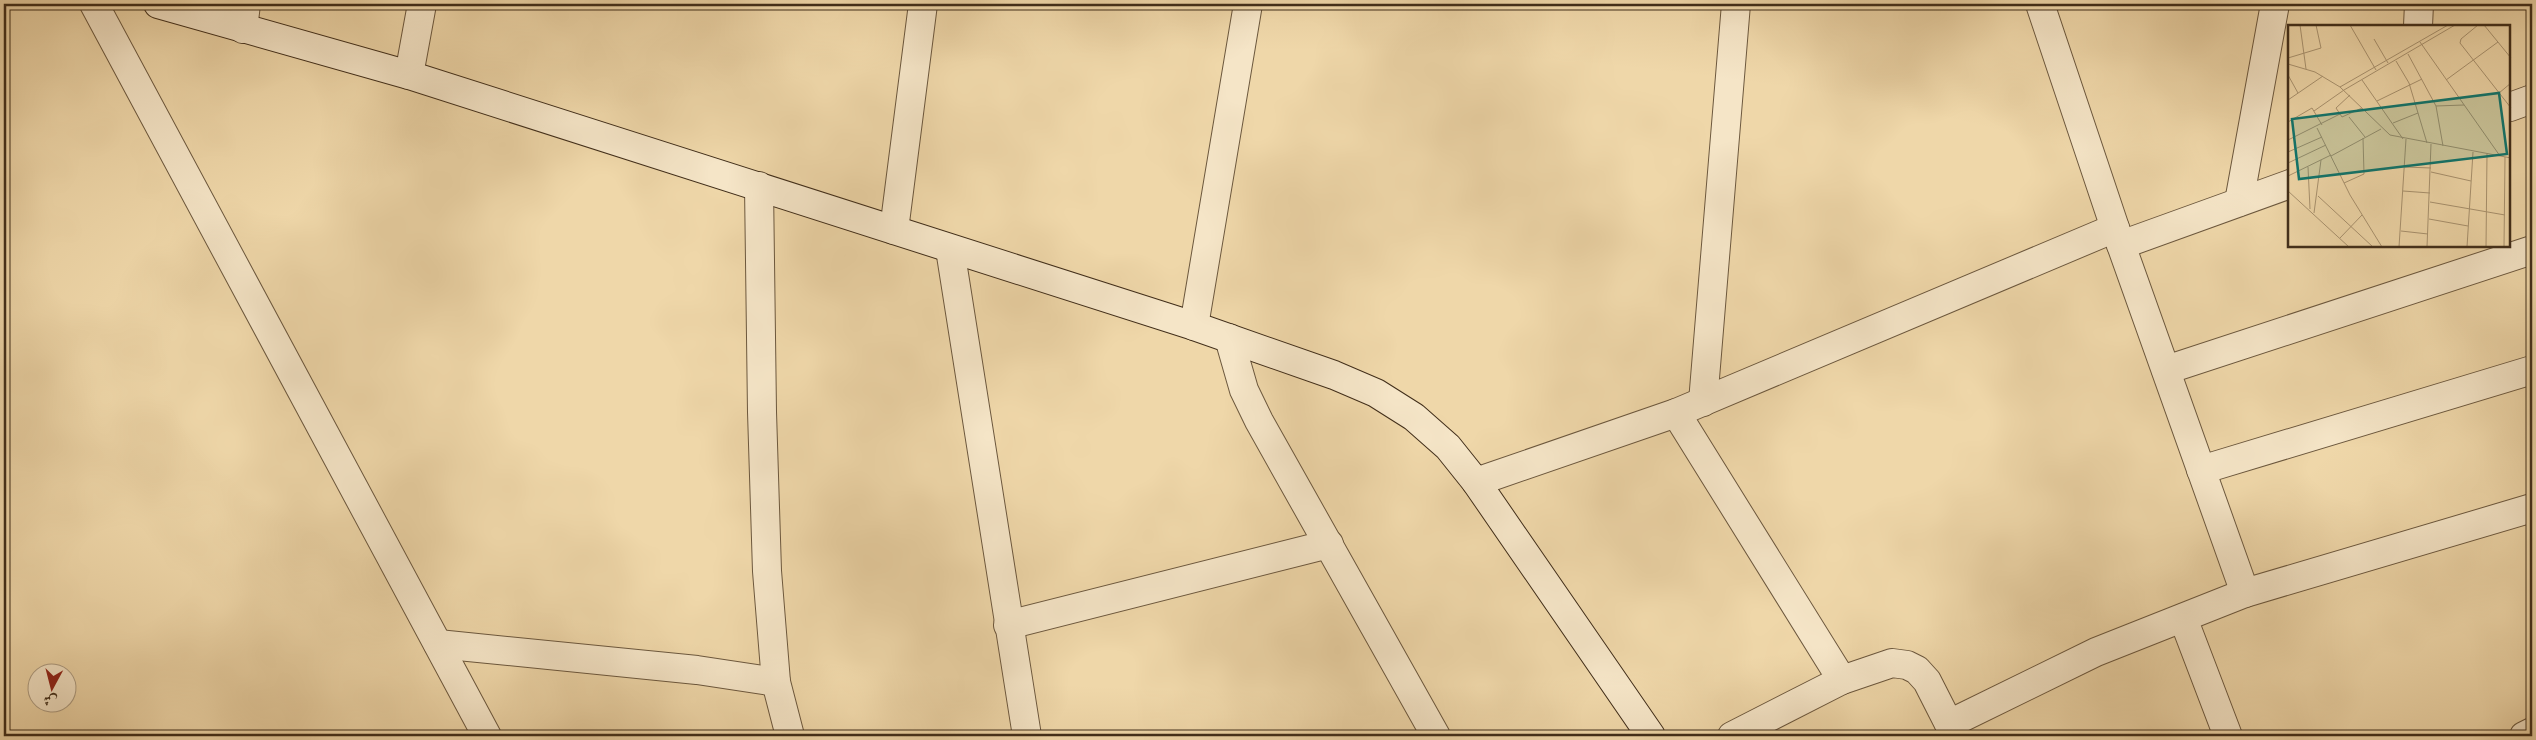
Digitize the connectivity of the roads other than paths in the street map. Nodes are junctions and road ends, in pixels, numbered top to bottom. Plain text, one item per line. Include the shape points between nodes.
1 (94, 4) edge
2 (158, 4) edge
3 (422, 4) edge
4 (923, 4) edge
5 (1248, 4) edge
6 (1736, 4) edge
7 (2040, 4) edge
8 (2275, 4) edge
9 (2419, 4) edge
10 (245, 16) edge
11 (2418, 25) edge
12 (409, 75) junction
13 (2532, 99) edge
14 (2511, 107) edge
15 (2288, 185) edge
16 (759, 186) junction
17 (2239, 202) junction
18 (894, 230) junction
19 (2118, 236) junction
20 (950, 249) junction
21 (2532, 250) edge
22 (1194, 326) junction
23 (1229, 338) junction
24 (2166, 370) junction
25 (2532, 370) edge
26 (1703, 402) junction
27 (1676, 413) junction
28 (2201, 470) junction
29 (1476, 482) junction
30 (2532, 508) edge
31 (1328, 544) junction
32 (2245, 593) junction
33 (2182, 618) junction
34 (1008, 625) junction
35 (438, 644) junction
36 (1842, 680) junction
37 (776, 682) junction
38 (1952, 730) edge
39 (2532, 732) edge
40 (487, 736) edge
41 (790, 736) edge
42 (1027, 736) edge
43 (1436, 736) edge
44 (1651, 736) edge
45 (1732, 736) edge
46 (2228, 736) edge
47 (2524, 736) edge

1 - 35 street
2 - 10 street
3 - 12 street
4 - 18 street
5 - 22 street
6 - 26 street
7 - 19 street
8 - 17 street
9 - 11 street
10 - 12 street
12 - 16 street
13 - 14 street
15 - 17 street
16 - 18 street
16 - 37 street via 762,412
17 - 19 street
18 - 20 street
19 - 24 street
19 - 26 street
20 - 22 street
20 - 34 street
21 - 24 street
22 - 23 street
23 - 29 street via 1376,393 1414,417 1448,447
23 - 31 street via 1244,390
24 - 28 street
25 - 28 street
26 - 27 street
27 - 29 street
27 - 36 street
28 - 32 street
29 - 44 street
30 - 32 street
31 - 34 street
31 - 43 street
32 - 33 street
33 - 38 street via 2096,652
33 - 46 street
34 - 42 street
35 - 37 street via 697,670
35 - 40 street
36 - 38 street via 1892,663 1907,665 1927,681
36 - 45 street
37 - 41 street
39 - 47 street

